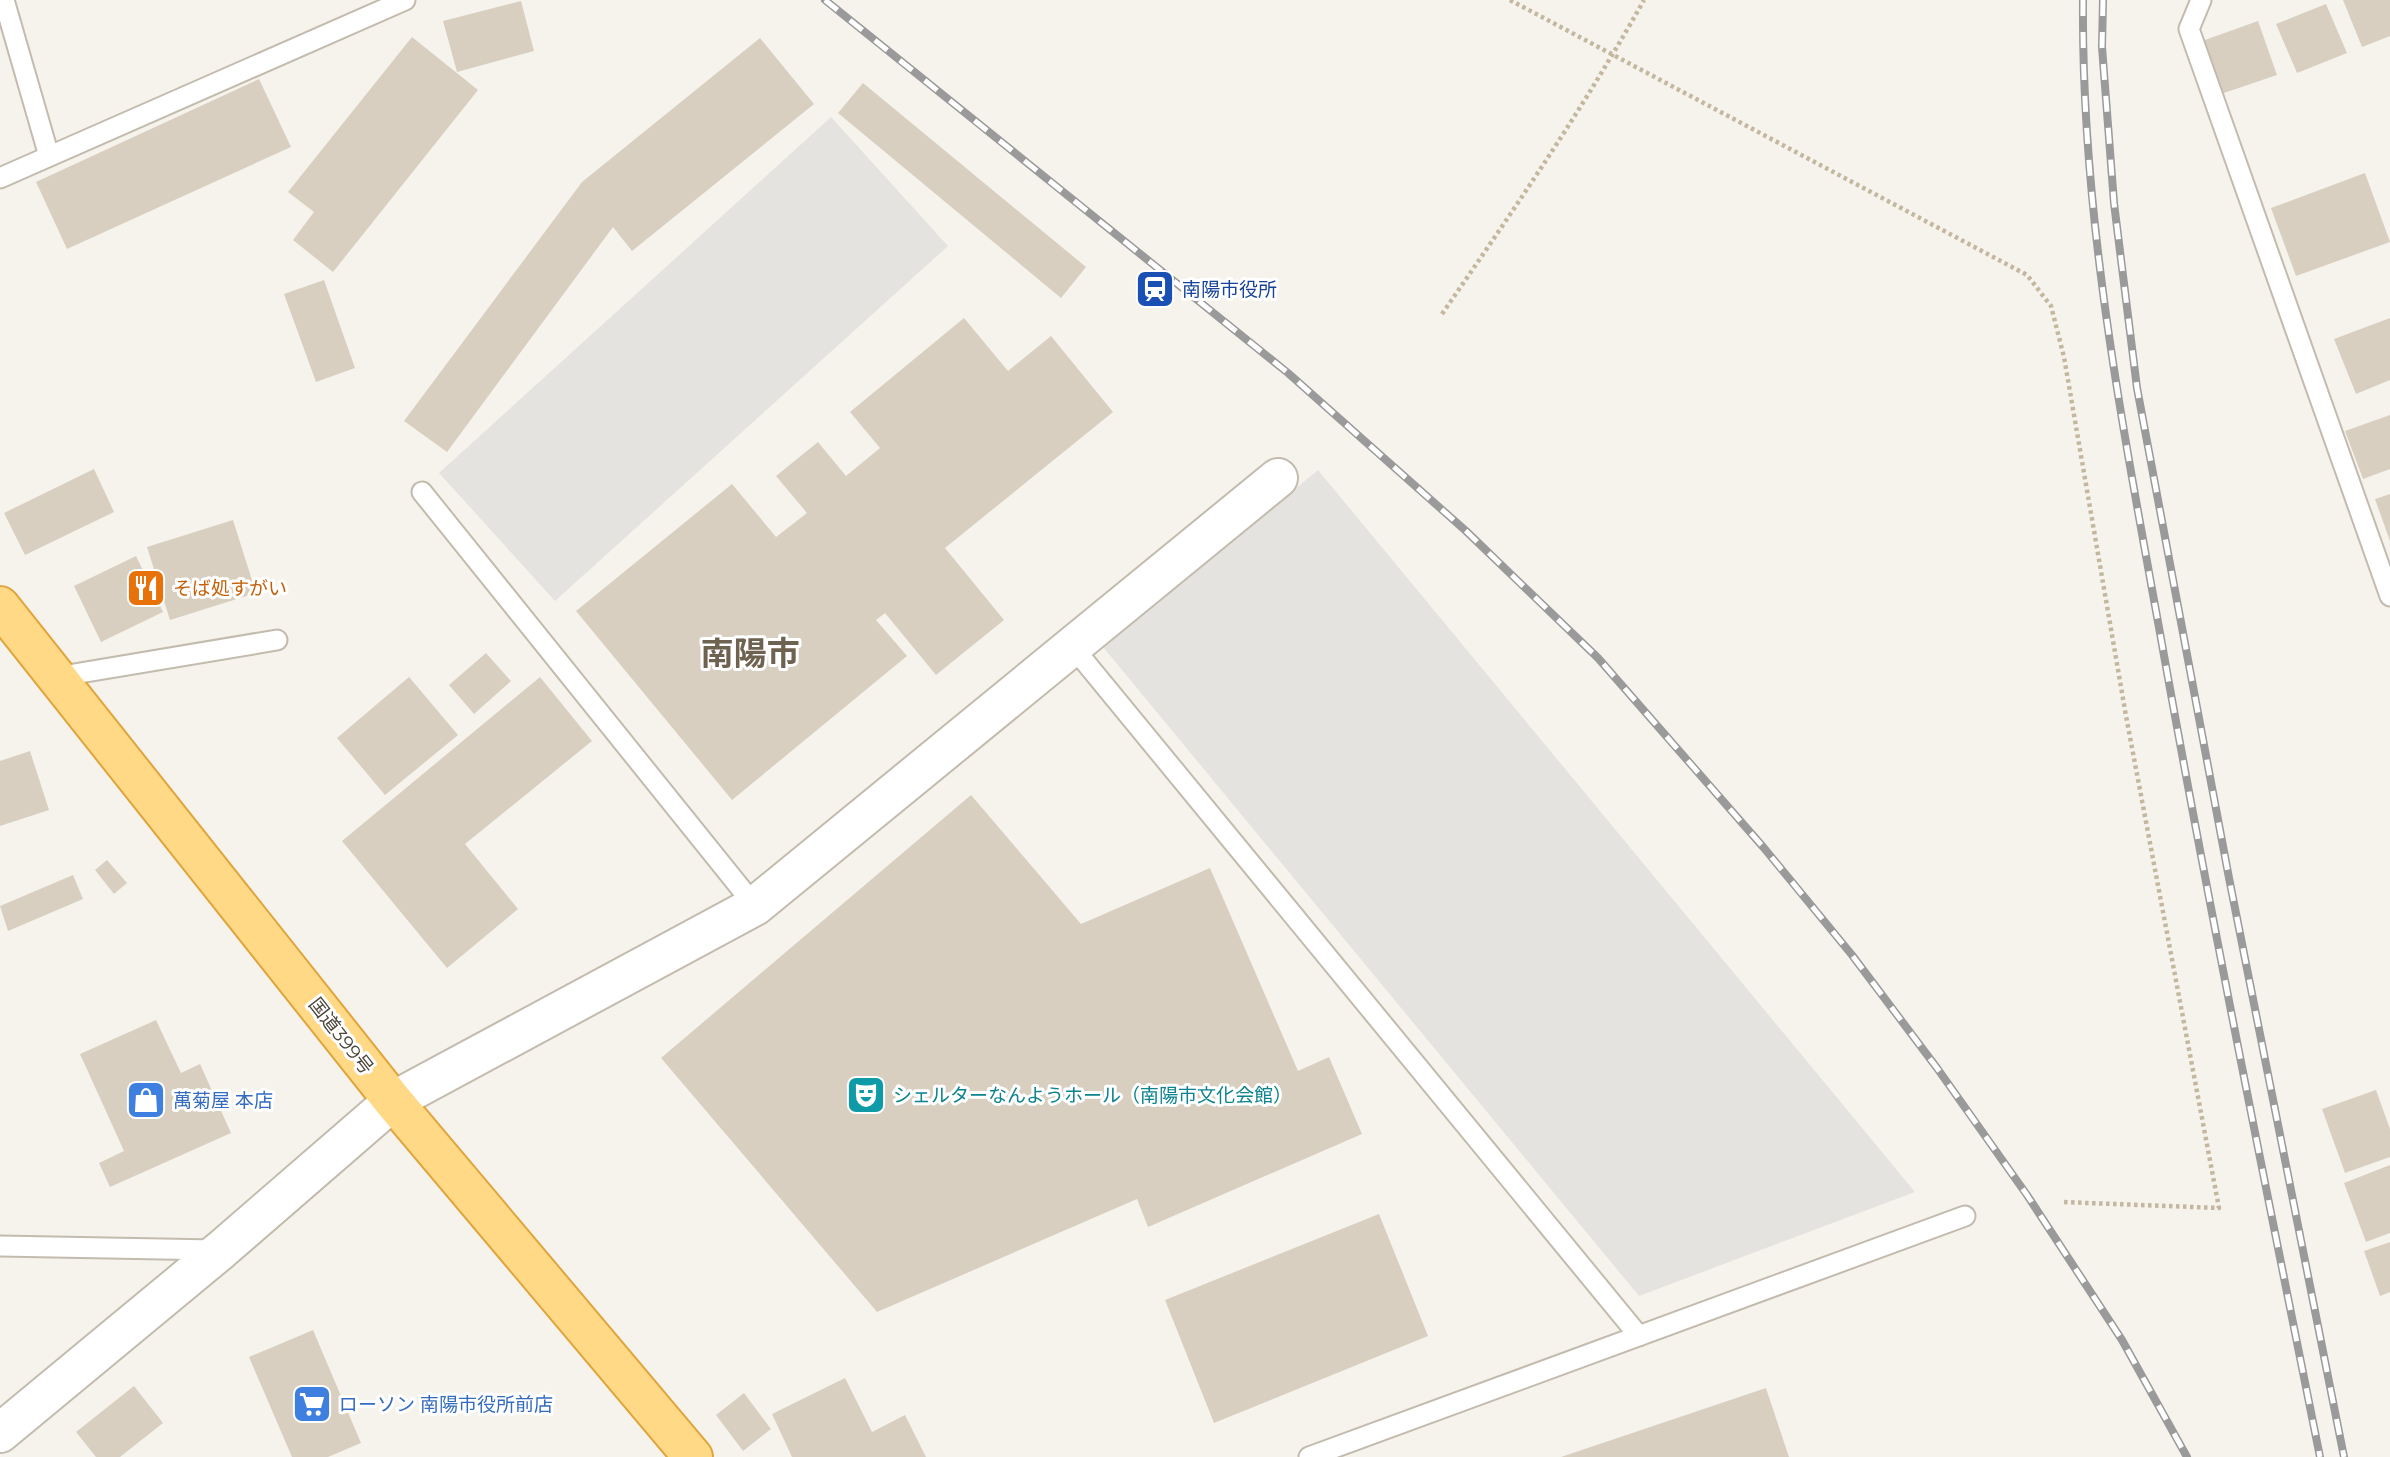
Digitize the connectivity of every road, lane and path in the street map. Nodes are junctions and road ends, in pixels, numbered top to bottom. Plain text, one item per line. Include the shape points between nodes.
1 (4, 0) edge
2 (405, 0) edge
3 (1510, 0) edge
4 (1644, 0) edge
5 (2201, 0) edge
6 (1613, 55) junction
7 (49, 156) junction
8 (0, 178) edge
9 (1442, 314) dead end
10 (1278, 478) dead end
11 (422, 492) dead end
12 (2390, 596) edge
13 (0, 606) edge
14 (277, 640) dead end
15 (1072, 646) junction
16 (56, 677) junction
17 (755, 906) junction
18 (393, 1101) junction
19 (2062, 1202) dead end
20 (1965, 1216) dead end
21 (0, 1246) edge
22 (221, 1250) junction
23 (1639, 1336) junction
24 (0, 1433) edge
25 (693, 1457) edge
26 (1309, 1457) edge

1 - 7 lane
2 - 7 lane
3 - 6 path
4 - 6 path
5 - 12 lane via 2189,29
6 - 9 path via 1528,191
6 - 19 path via 2027,275 2051,306 2219,1208
7 - 8 lane
10 - 15 street
11 - 17 lane
13 - 16 highway, 国道399号
14 - 16 lane
15 - 17 street
15 - 23 lane
16 - 18 highway, 国道399号
17 - 18 street
18 - 22 street
18 - 25 highway, 国道399号
20 - 23 lane
21 - 22 lane
22 - 24 street
23 - 26 lane

